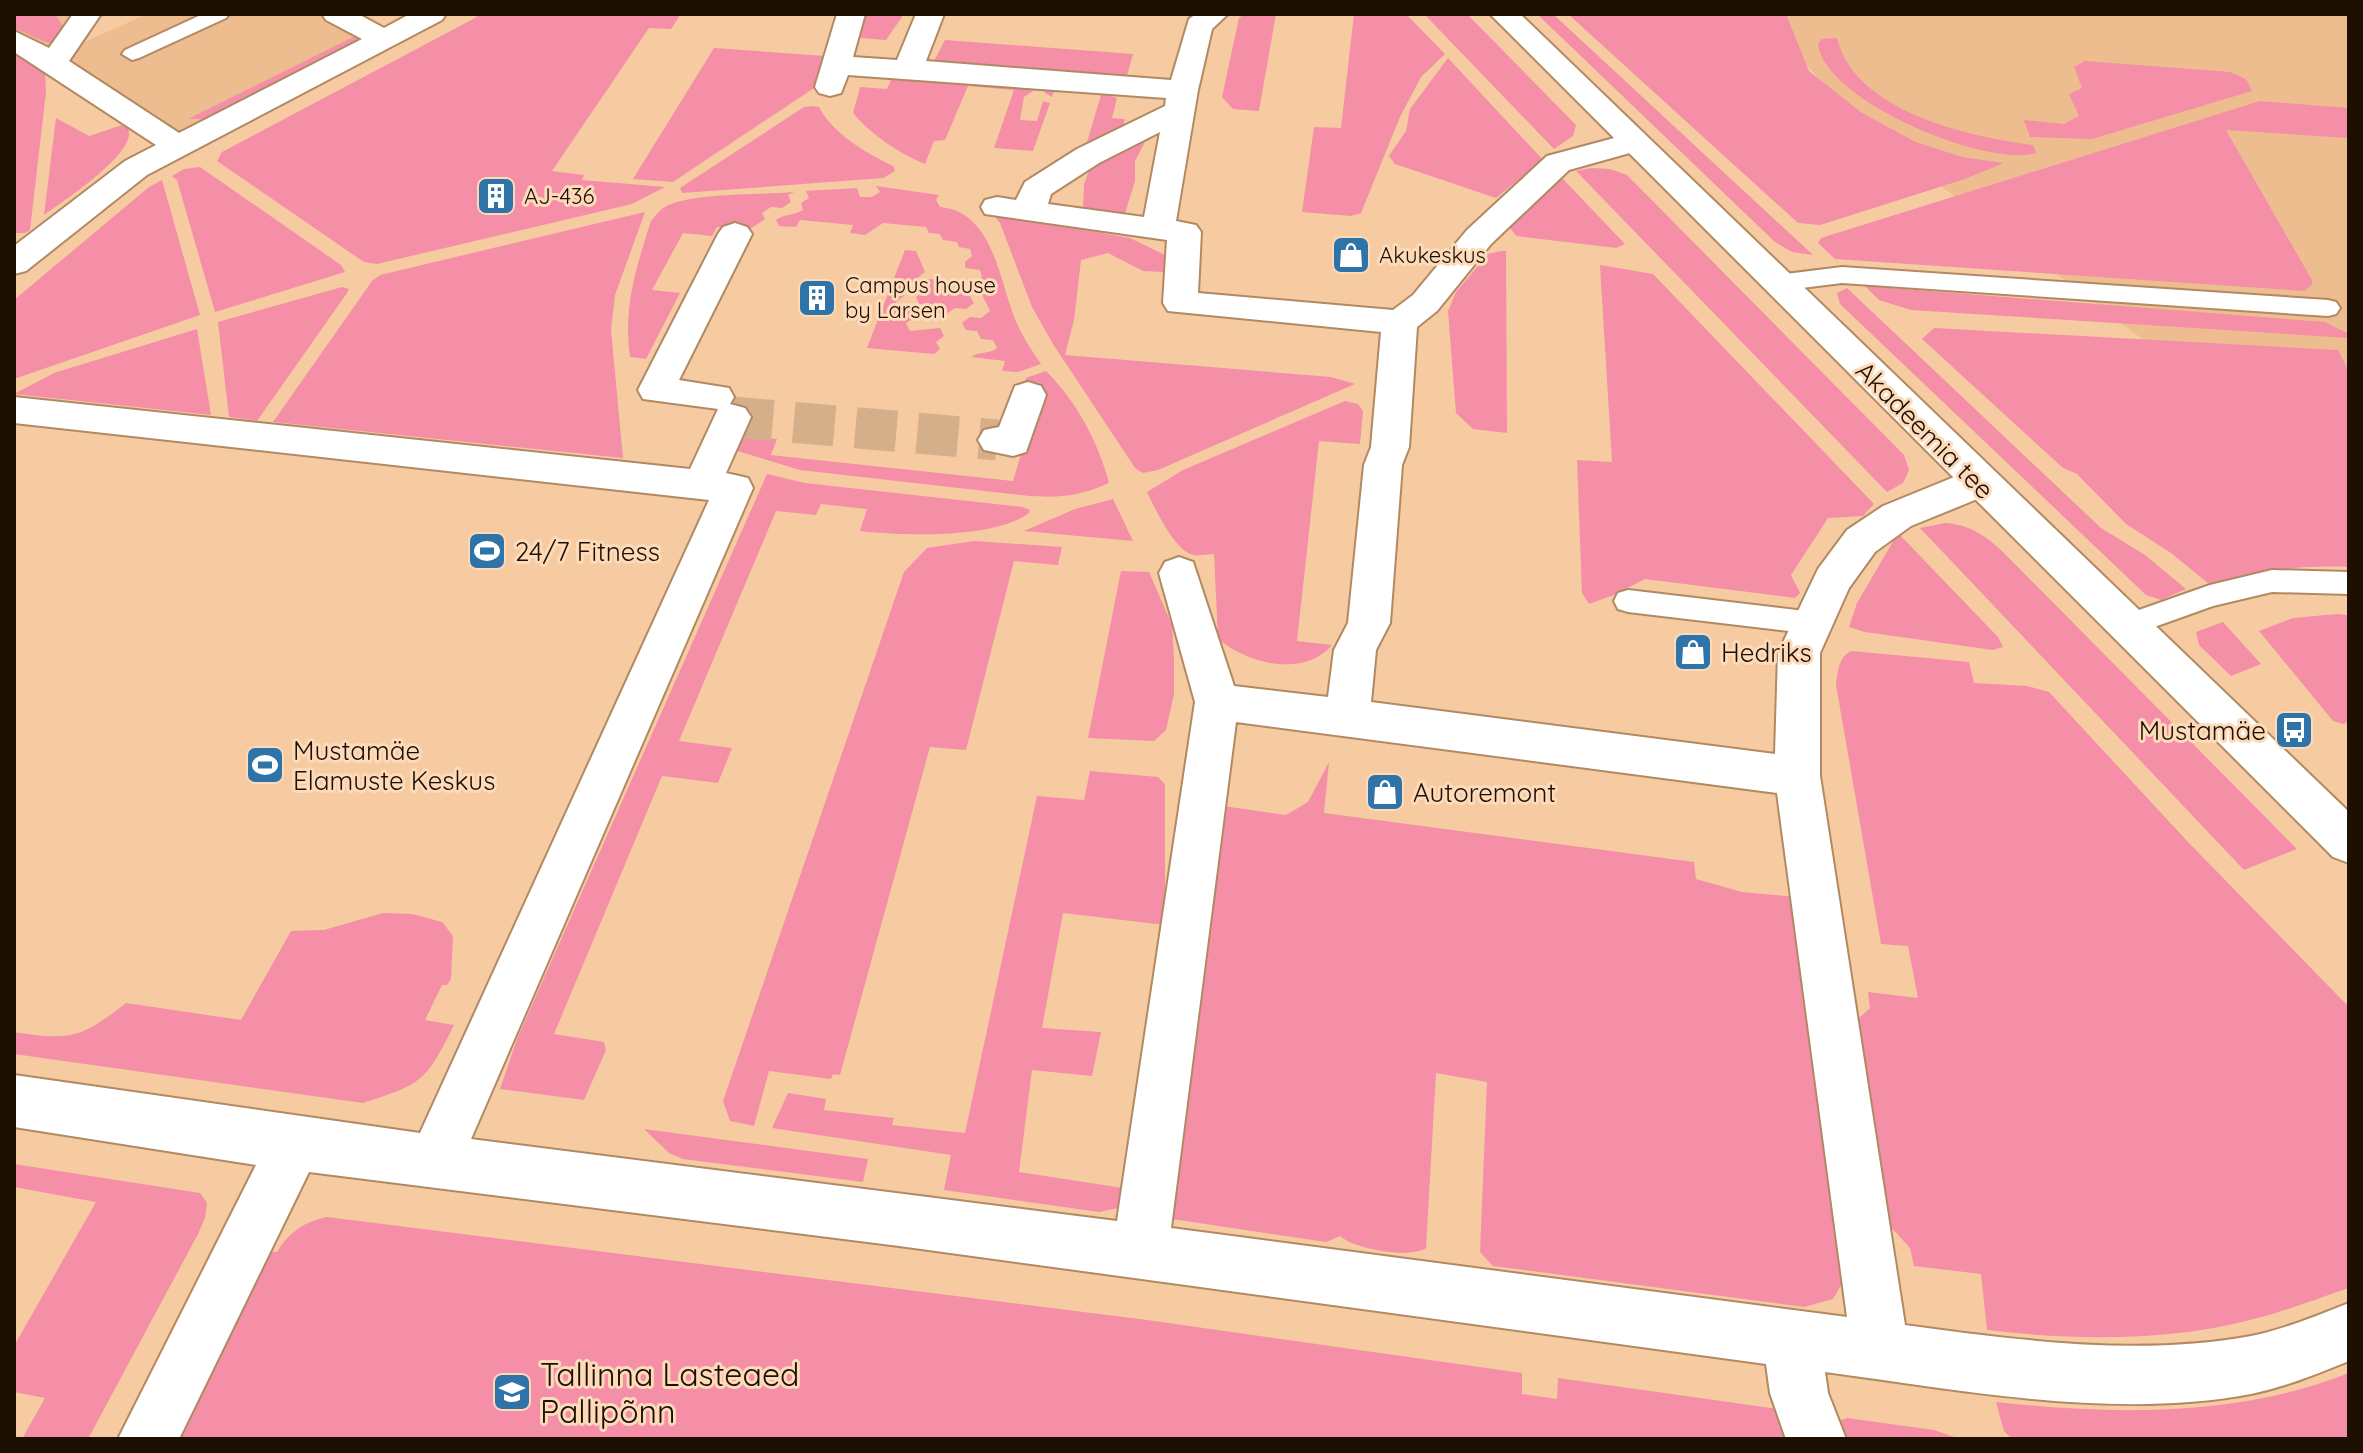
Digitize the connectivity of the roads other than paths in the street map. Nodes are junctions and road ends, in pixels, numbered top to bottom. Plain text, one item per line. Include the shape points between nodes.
1 (87, 14) edge
2 (219, 14) edge
3 (336, 14) edge
4 (432, 14) edge
5 (851, 14) edge
6 (930, 14) edge
7 (1214, 14) edge
8 (1504, 14) edge
9 (384, 39) junction
10 (14, 40) edge
11 (132, 54) dead end
12 (53, 63) junction
13 (908, 69) junction
14 (1181, 100) junction
15 (1633, 142) junction
16 (177, 145) junction
17 (1158, 229) junction
18 (735, 234) dead end
19 (14, 263) edge
20 (1777, 283) junction
21 (2328, 308) dead end
22 (1400, 322) junction
23 (1028, 395) dead end
24 (14, 410) edge
25 (997, 440) dead end
26 (1978, 483) junction
27 (702, 484) junction
28 (1179, 573) dead end
29 (2349, 583) edge
30 (1628, 601) dead end
31 (1813, 623) junction
32 (2129, 625) junction
33 (1217, 702) junction
34 (1348, 717) junction
35 (1797, 776) junction
36 (2349, 842) edge
37 (14, 1101) edge
38 (295, 1144) junction
39 (434, 1162) junction
40 (1140, 1251) junction
41 (2349, 1332) edge
42 (1791, 1340) junction
43 (1880, 1350) junction
44 (148, 1439) edge
45 (1816, 1439) edge

1 - 12 street
2 - 11 lane
3 - 9 street
4 - 9 street
5 - 13 street via 833,76
6 - 13 street
7 - 14 street via 1199,25
8 - 15 street, Akadeemia tee
9 - 16 street
10 - 12 street
12 - 16 street
13 - 14 street
14 - 17 street
14 - 17 street via 1036,189 1013,209
15 - 20 street, Akadeemia tee
15 - 22 street via 1558,163 1479,237 1425,303
16 - 19 street via 136,168
17 - 22 street via 1184,232 1180,303
18 - 27 street via 656,390 724,407
20 - 21 lane via 1842,275
20 - 26 street, Akadeemia tee
22 - 34 street via 1369,623 1355,650
23 - 25 street via 1013,442
24 - 27 street
26 - 31 street via 1897,516 1861,541 1832,580
26 - 32 street, Akadeemia tee
27 - 39 street via 734,488
28 - 33 street
29 - 32 lane via 2272,581
30 - 31 lane
31 - 35 street via 1799,653
32 - 36 street, Akadeemia tee
33 - 34 street
33 - 40 street
34 - 35 street
35 - 43 street
37 - 38 street
38 - 39 street
38 - 44 street
39 - 40 street
40 - 42 street
41 - 43 street via 2291,1355 2210,1369 2125,1375
42 - 43 street
42 - 45 street via 1799,1393

